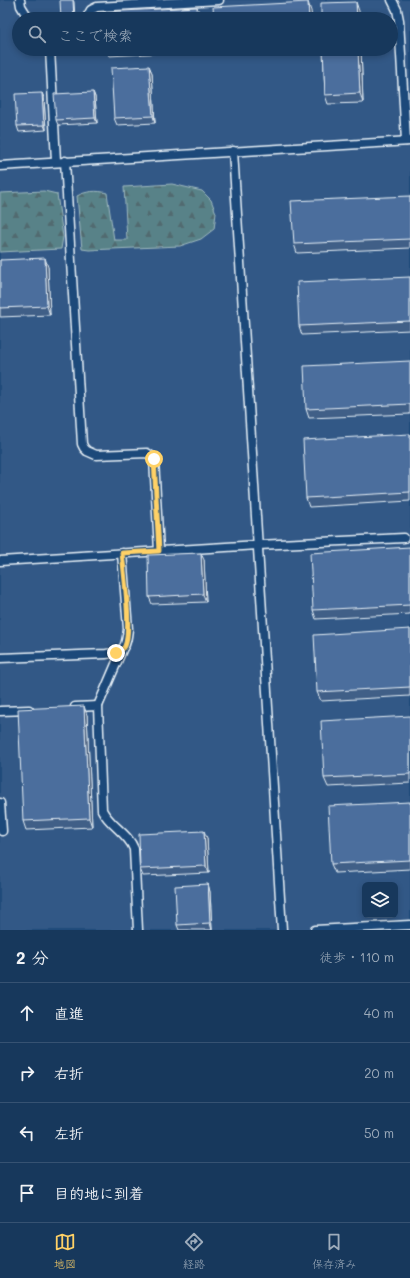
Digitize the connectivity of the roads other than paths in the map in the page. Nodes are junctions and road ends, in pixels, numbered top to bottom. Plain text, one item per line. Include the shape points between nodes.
1 (20, 0) edge
2 (219, 0) edge
3 (392, 0) edge
4 (25, 12) edge
5 (90, 12) edge
6 (398, 12) edge
7 (398, 13) edge
8 (51, 56) edge
9 (408, 141) edge
10 (233, 151) junction
11 (60, 161) junction
12 (0, 166) edge
13 (404, 538) dead end
14 (258, 545) junction
15 (159, 551) junction
16 (122, 553) junction
17 (0, 561) edge
18 (122, 650) junction
19 (0, 658) edge
20 (98, 706) junction
21 (68, 708) edge
22 (38, 709) edge
23 (0, 711) edge
24 (0, 803) edge
25 (2, 831) dead end
26 (410, 925) edge
27 (138, 930) edge
28 (282, 930) edge
29 (315, 930) edge

1 - 4 lane
2 - 5 lane via 97,7
3 - 6 lane
7 - 9 lane
8 - 11 lane
9 - 10 lane
10 - 11 lane
10 - 14 lane
11 - 12 lane
11 - 15 lane via 82,444 87,451 96,455 147,452 154,459
13 - 14 lane
14 - 15 lane
14 - 28 lane
15 - 16 lane
16 - 17 lane
16 - 18 lane via 128,629
18 - 19 lane via 106,654
18 - 20 lane
20 - 21 lane
20 - 27 lane via 102,810 109,821 129,839 134,849
22 - 23 lane
24 - 25 lane
26 - 29 lane

